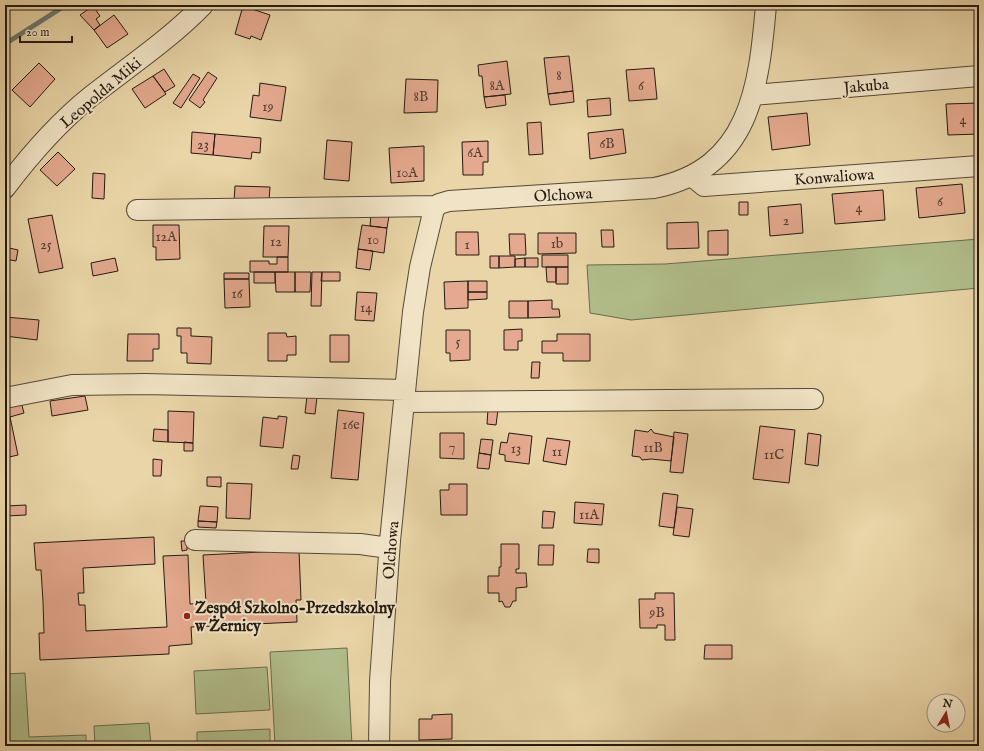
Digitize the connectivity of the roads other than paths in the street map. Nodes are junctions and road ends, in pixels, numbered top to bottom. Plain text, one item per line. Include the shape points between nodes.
1 (203, 5) edge
2 (766, 5) edge
3 (979, 76) edge
4 (753, 95) junction
5 (979, 166) edge
6 (692, 176) junction
7 (5, 188) edge
8 (436, 206) junction
9 (137, 210) dead end
10 (404, 396) junction
11 (5, 398) edge
12 (813, 399) dead end
13 (195, 540) dead end
14 (389, 548) junction
15 (379, 746) edge

1 - 7 street, Leopolda Miki via 166,39 71,113 32,153
2 - 4 street, Olchowa via 759,69
3 - 4 street, Jakuba
4 - 6 street, Olchowa via 737,133 717,157
5 - 6 street, Konwaliowa via 704,186
6 - 8 street, Olchowa via 666,186 638,190 459,200 443,202
8 - 9 street
8 - 10 street, Olchowa via 431,218 417,284
10 - 11 street via 145,384 72,385
10 - 12 street
10 - 14 street, Olchowa
13 - 14 street via 360,544
14 - 15 street, Olchowa via 380,681

